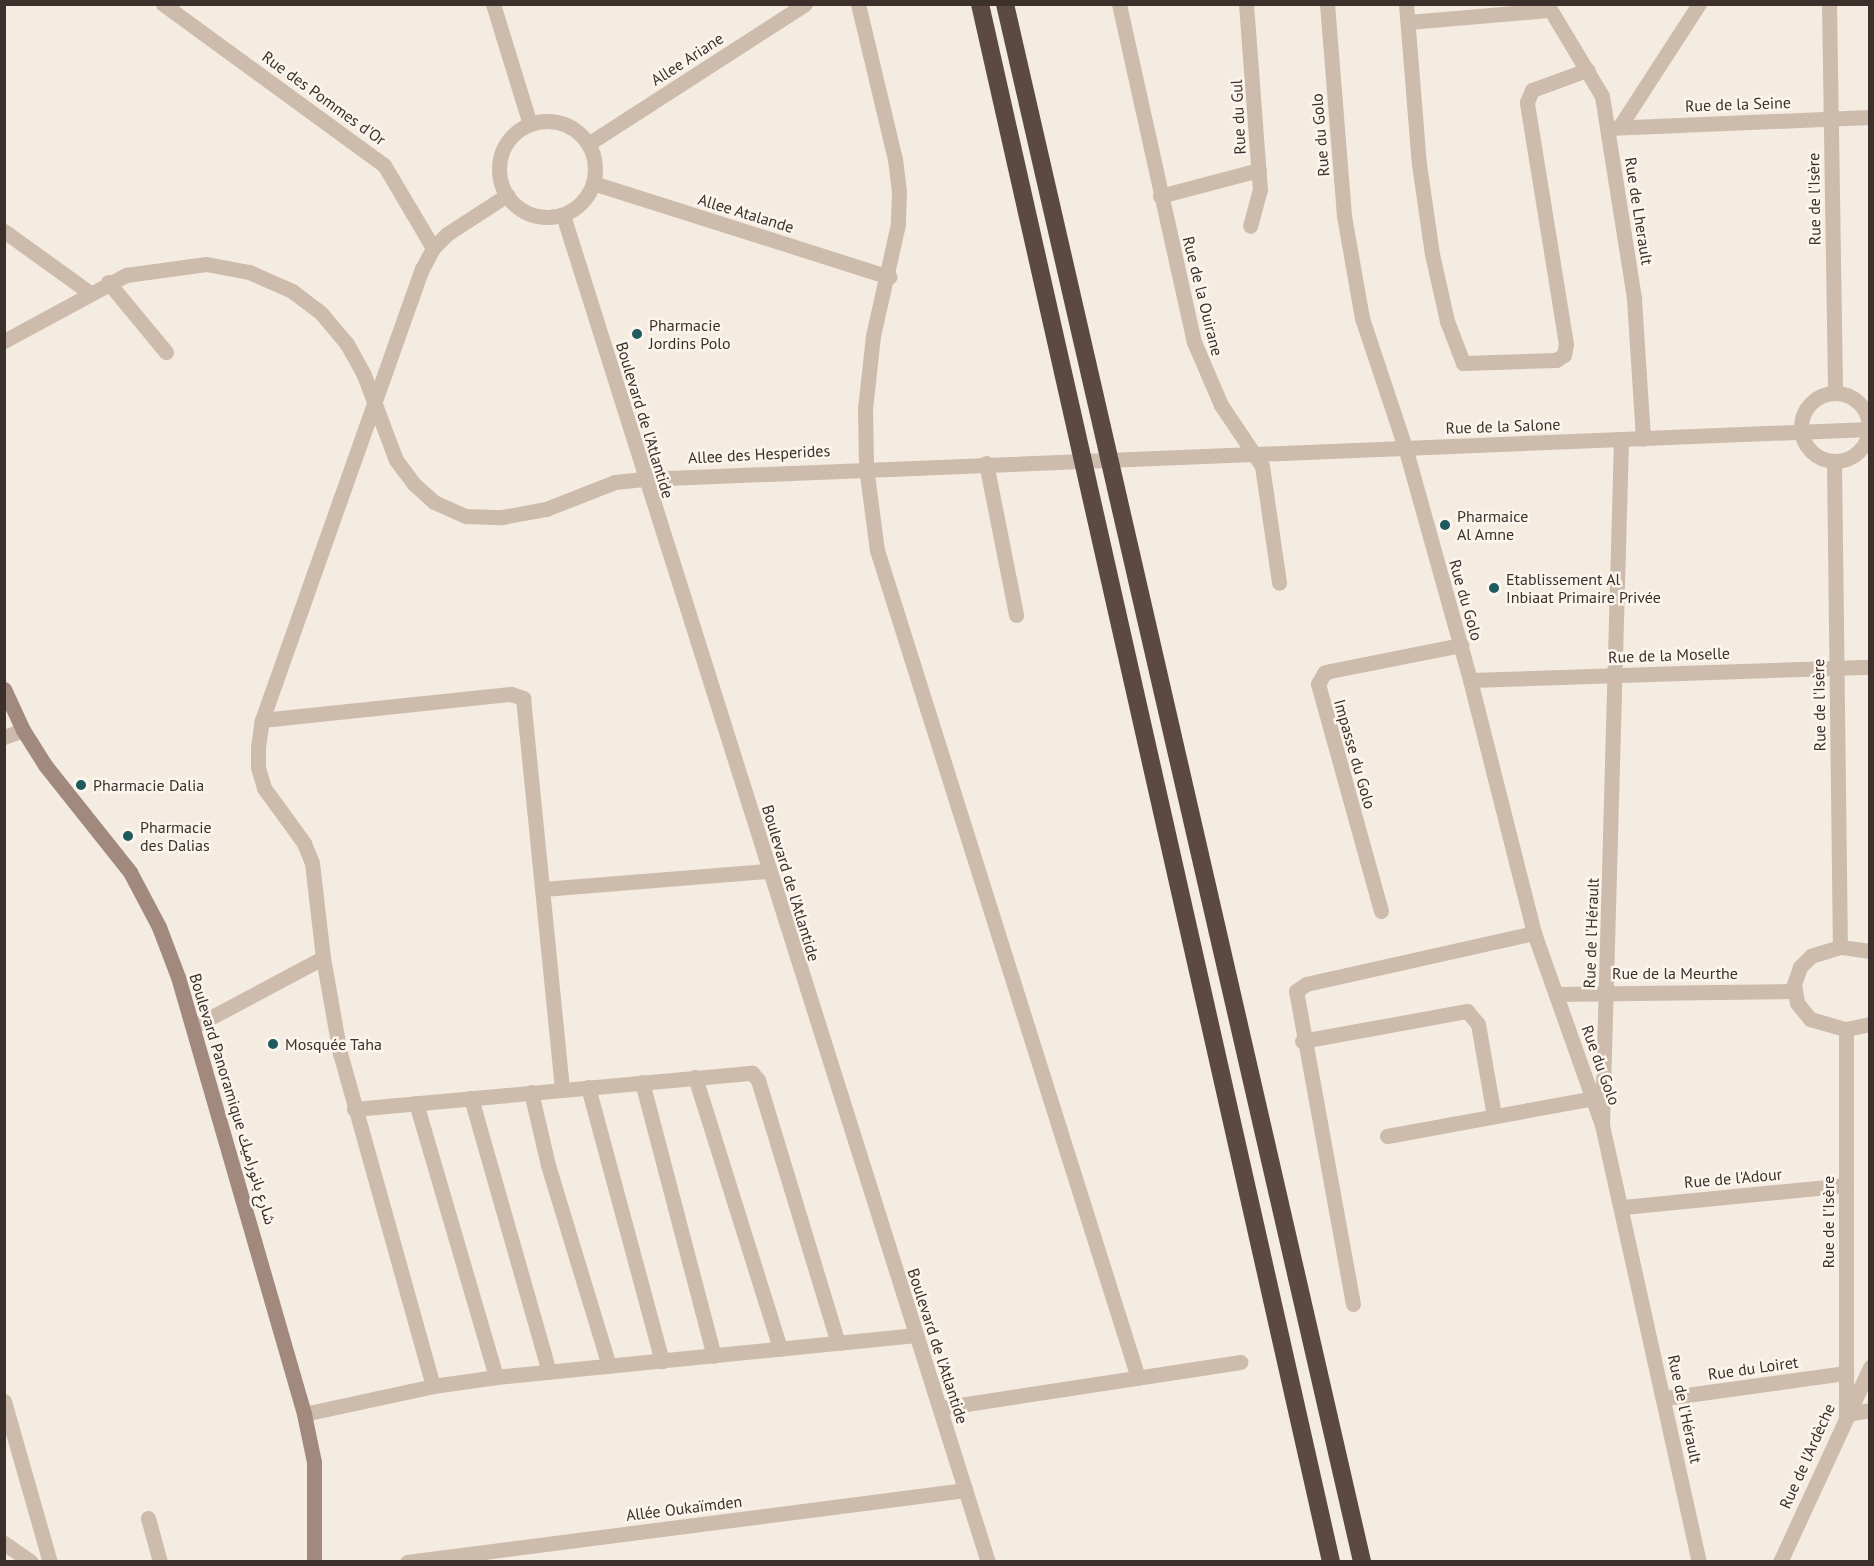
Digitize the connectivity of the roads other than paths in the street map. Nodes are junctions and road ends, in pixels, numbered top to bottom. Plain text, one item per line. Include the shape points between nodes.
1 (163, 4) edge
2 (493, 4) edge
3 (806, 4) edge
4 (858, 4) edge
5 (980, 4) edge
6 (1005, 4) edge
7 (1119, 4) edge
8 (1246, 4) edge
9 (1327, 4) edge
10 (1406, 4) edge
11 (1699, 4) edge
12 (1829, 4) edge
13 (1548, 7) edge
14 (1408, 22) junction
15 (1587, 70) junction
16 (1869, 117) edge
17 (1831, 118) junction
18 (530, 124) junction
19 (1614, 127) junction
20 (588, 144) junction
21 (1259, 170) junction
22 (593, 183) junction
23 (507, 195) junction
24 (1160, 196) junction
25 (562, 215) junction
26 (1250, 226) dead end
27 (4, 231) edge
28 (432, 248) junction
29 (889, 276) junction
30 (108, 282) junction
31 (90, 293) junction
32 (4, 341) edge
33 (166, 352) dead end
34 (1835, 393) junction
35 (375, 406) junction
36 (1869, 429) edge
37 (1800, 432) junction
38 (1643, 439) junction
39 (1621, 440) junction
40 (1405, 447) junction
41 (1256, 453) junction
42 (1137, 459) joint
43 (1834, 462) junction
44 (986, 463) junction
45 (866, 467) junction
46 (644, 479) junction
47 (1279, 583) dead end
48 (1016, 615) dead end
49 (1461, 645) junction
50 (1869, 667) edge
51 (1837, 668) junction
52 (1617, 675) junction
53 (1470, 680) junction
54 (4, 690) edge
55 (262, 720) junction
56 (23, 730) junction
57 (4, 737) edge
58 (768, 871) junction
59 (543, 890) junction
60 (1381, 911) dead end
61 (1534, 933) junction
62 (1840, 947) junction
63 (1869, 951) edge
64 (323, 958) junction
65 (1607, 991) junction
66 (1794, 991) junction
67 (1556, 994) junction
68 (1869, 1024) edge
69 (193, 1027) junction
70 (1846, 1029) junction
71 (1302, 1041) junction
72 (695, 1077) junction
73 (642, 1082) junction
74 (588, 1087) junction
75 (562, 1089) junction
76 (531, 1092) junction
77 (471, 1098) junction
78 (1594, 1098) junction
79 (416, 1103) junction
80 (354, 1109) junction
81 (1494, 1116) junction
82 (1602, 1125) junction
83 (1387, 1136) dead end
84 (1846, 1185) junction
85 (1623, 1207) junction
86 (1353, 1304) dead end
87 (916, 1335) junction
88 (838, 1343) junction
89 (780, 1349) junction
90 (714, 1356) junction
91 (662, 1361) junction
92 (1241, 1362) dead end
93 (609, 1366) junction
94 (1869, 1367) edge
95 (549, 1372) junction
96 (1846, 1374) junction
97 (496, 1377) junction
98 (1138, 1378) junction
99 (433, 1386) junction
100 (1665, 1398) junction
101 (4, 1401) edge
102 (940, 1408) junction
103 (1869, 1410) edge
104 (304, 1414) junction
105 (1846, 1414) junction
106 (965, 1490) junction
107 (148, 1518) dead end
108 (4, 1543) edge
109 (31, 1562) edge
110 (50, 1562) edge
111 (160, 1562) edge
112 (314, 1562) edge
113 (407, 1562) edge
114 (988, 1562) edge
115 (1331, 1562) edge
116 (1362, 1562) edge
117 (1699, 1562) edge
118 (1780, 1562) edge

1 - 28 street, Rue des Pommes d'Or via 384,165
2 - 18 street
3 - 20 street, Allee Ariane
4 - 29 street via 895,159 898,224
5 - 115 highway
6 - 116 highway
7 - 24 street, Rue de la Ouirane
8 - 21 street, Rue du Gul
9 - 40 street, Rue du Golo via 1344,216 1362,318
10 - 14 street
11 - 19 street
12 - 17 street, Rue de l'Isère
13 - 14 street
13 - 15 street, Rue de Lherault
14 - 15 street via 1419,165 1432,254 1450,330 1463,363 1556,360 1564,355 1566,344 1527,102 1532,90
15 - 19 street, Rue de Lherault
16 - 17 street, Rue de la Seine
17 - 19 street, Rue de la Seine
17 - 34 street, Rue de l'Isère
18 - 20 street via 565,124
18 - 23 street via 511,137 502,154 499,173
19 - 38 street, Rue de Lherault via 1634,299
20 - 22 street via 595,161
21 - 24 street
21 - 26 street, Rue du Gul via 1257,206
22 - 25 street via 580,205
22 - 29 street, Allee Atalande
23 - 25 street via 534,215
23 - 28 street
24 - 41 street, Rue de la Ouirane via 1200,360 1221,405
25 - 46 street, Boulevard de l'Atlantide
27 - 31 street
28 - 35 street
29 - 45 street via 868,371
30 - 31 street, Allee des Hesperides
30 - 33 street
30 - 35 street, Allee des Hesperides via 165,267 206,264 249,272 292,291 321,313 347,344
31 - 32 street, Allee des Hesperides via 63,312
34 - 36 street via 1860,404
34 - 37 street via 1819,397 1806,408
35 - 46 street, Allee des Hesperides via 396,460 414,484 435,502 466,516 502,517 546,509 615,482
35 - 55 street
36 - 37 street, Rue de la Salone
36 - 43 street via 1858,452
37 - 38 street, Rue de la Salone
37 - 43 street via 1812,453
38 - 39 street, Rue de la Salone
39 - 40 street, Rue de la Salone
39 - 52 street, Rue de l'Hérault
40 - 41 street, Rue de la Salone
40 - 49 street, Rue du Golo
41 - 42 street, Rue de la Salone
41 - 47 street, Rue de la Ouirane via 1265,478
42 - 44 street, Allee des Hesperides
43 - 51 street, Rue de l'Isère
44 - 45 street, Allee des Hesperides
44 - 48 street
45 - 46 street, Allee des Hesperides
45 - 98 street via 883,578
46 - 58 street, Boulevard de l'Atlantide
49 - 53 street, Rue du Golo
49 - 60 street, Impasse du Golo via 1330,671 1318,684
50 - 51 street, Rue de la Moselle
51 - 52 street, Rue de la Moselle
51 - 62 street, Rue de l'Isère
52 - 53 street, Rue de la Moselle
52 - 65 street, Rue de l'Hérault
53 - 61 street, Rue du Golo
54 - 56 main road, Boulevard Panoramique شارع بانوراميك
55 - 59 street via 511,694 524,698
55 - 64 street via 258,767 264,788 299,835 312,863
56 - 57 street
56 - 69 main road, Boulevard Panoramique شارع بانوراميك via 54,778 130,872 159,927
58 - 59 street
58 - 87 street, Boulevard de l'Atlantide
59 - 75 street
61 - 67 street, Rue du Golo
61 - 71 street via 1306,984 1295,997
62 - 63 street
62 - 66 street via 1811,956 1800,968
64 - 69 street
64 - 80 street
65 - 66 street, Rue de la Meurthe
65 - 67 street, Rue de la Meurthe
65 - 82 street, Rue de l'Hérault
66 - 70 street via 1797,1003 1810,1019
67 - 78 street, Rue du Golo
68 - 70 street
69 - 104 main road, Boulevard Panoramique شارع بانوراميك
70 - 84 street, Rue de l'Isère
71 - 81 street via 1467,1011 1478,1024
71 - 86 street
72 - 73 street
72 - 88 street via 748,1073 758,1080
72 - 89 street
73 - 74 street
73 - 90 street
74 - 75 street
74 - 91 street
75 - 76 street
76 - 77 street
76 - 93 street via 554,1188
77 - 79 street
77 - 95 street
78 - 81 street
78 - 82 street, Rue du Golo
79 - 80 street
79 - 97 street
80 - 99 street
81 - 83 street
82 - 85 street, Rue de l'Hérault
84 - 85 street, Rue de l'Adour
84 - 96 street, Rue de l'Isère
85 - 100 street, Rue de l'Hérault
87 - 88 street
87 - 102 street, Boulevard de l'Atlantide
88 - 89 street
89 - 90 street
90 - 91 street
91 - 93 street
92 - 98 street
93 - 95 street
94 - 105 street, Rue de l'Ardèche
95 - 97 street
96 - 100 street, Rue du Loiret
96 - 105 street, Rue de l'Isère
97 - 99 street
98 - 102 street
99 - 104 street
100 - 117 street, Rue de l'Hérault
101 - 110 street
102 - 106 street, Boulevard de l'Atlantide
103 - 105 street
104 - 112 main road, Boulevard Panoramique شارع بانوراميك via 314,1462
105 - 118 street, Rue de l'Ardèche
106 - 113 street, Allée Oukaïmden
106 - 114 street, Boulevard de l'Atlantide
107 - 111 street
108 - 109 street

